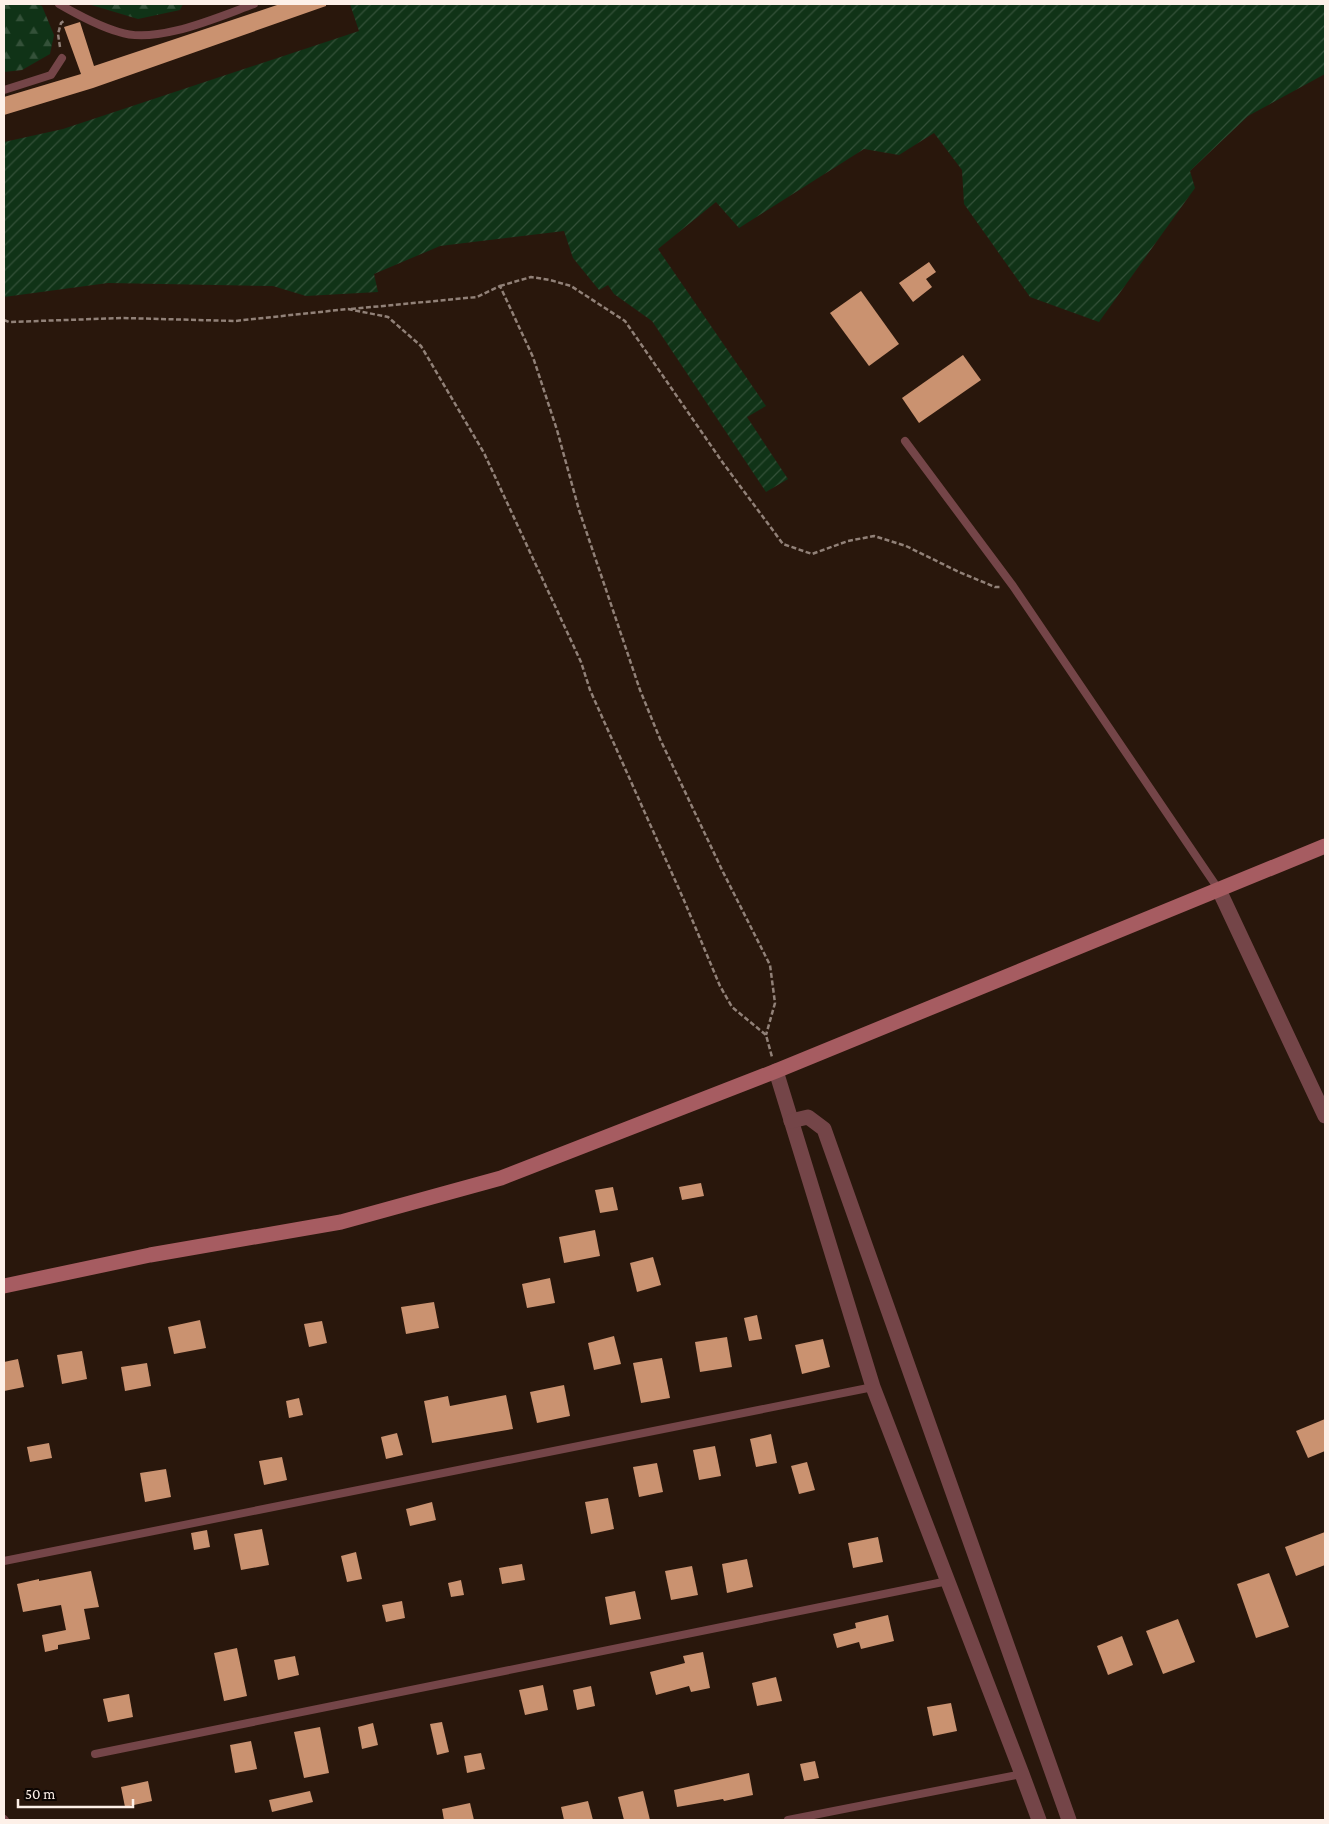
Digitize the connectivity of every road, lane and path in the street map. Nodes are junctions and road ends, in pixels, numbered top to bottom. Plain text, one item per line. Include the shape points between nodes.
1 (60, 4) edge
2 (254, 4) edge
3 (75, 13) junction
4 (62, 58) joint
5 (4, 90) edge
6 (500, 286) junction
7 (348, 309) junction
8 (4, 320) edge
9 (905, 441) dead end
10 (1013, 586) junction
11 (1325, 846) edge
12 (1219, 890) junction
13 (766, 1035) junction
14 (776, 1071) junction
15 (1325, 1116) edge
16 (791, 1121) junction
17 (4, 1286) edge
18 (873, 1387) junction
19 (4, 1561) edge
20 (948, 1581) junction
21 (95, 1754) dead end
22 (1022, 1774) junction
23 (788, 1820) edge
24 (1039, 1820) edge
25 (1069, 1820) edge

1 - 3 lane
2 - 3 lane via 181,30 150,35 120,33
3 - 4 path via 59,28
4 - 5 lane via 51,75
6 - 7 path via 477,297
6 - 10 path via 531,277 550,280 571,286 625,321 782,544 812,554 874,536 906,546 995,587
6 - 13 path via 533,356 579,510 640,690 660,739 770,965 775,1003
7 - 8 path via 235,321 123,318
7 - 13 path via 388,317 421,346 484,453 581,662 590,690 720,986 732,1008
9 - 10 lane
10 - 12 lane
11 - 12 street
12 - 14 street
12 - 15 street
13 - 14 path
14 - 16 street
14 - 17 street via 501,1178 341,1222 150,1255
16 - 18 street
16 - 25 street via 808,1117 824,1129
18 - 19 lane
18 - 20 street
20 - 21 lane
20 - 22 street
22 - 23 lane
22 - 24 street

